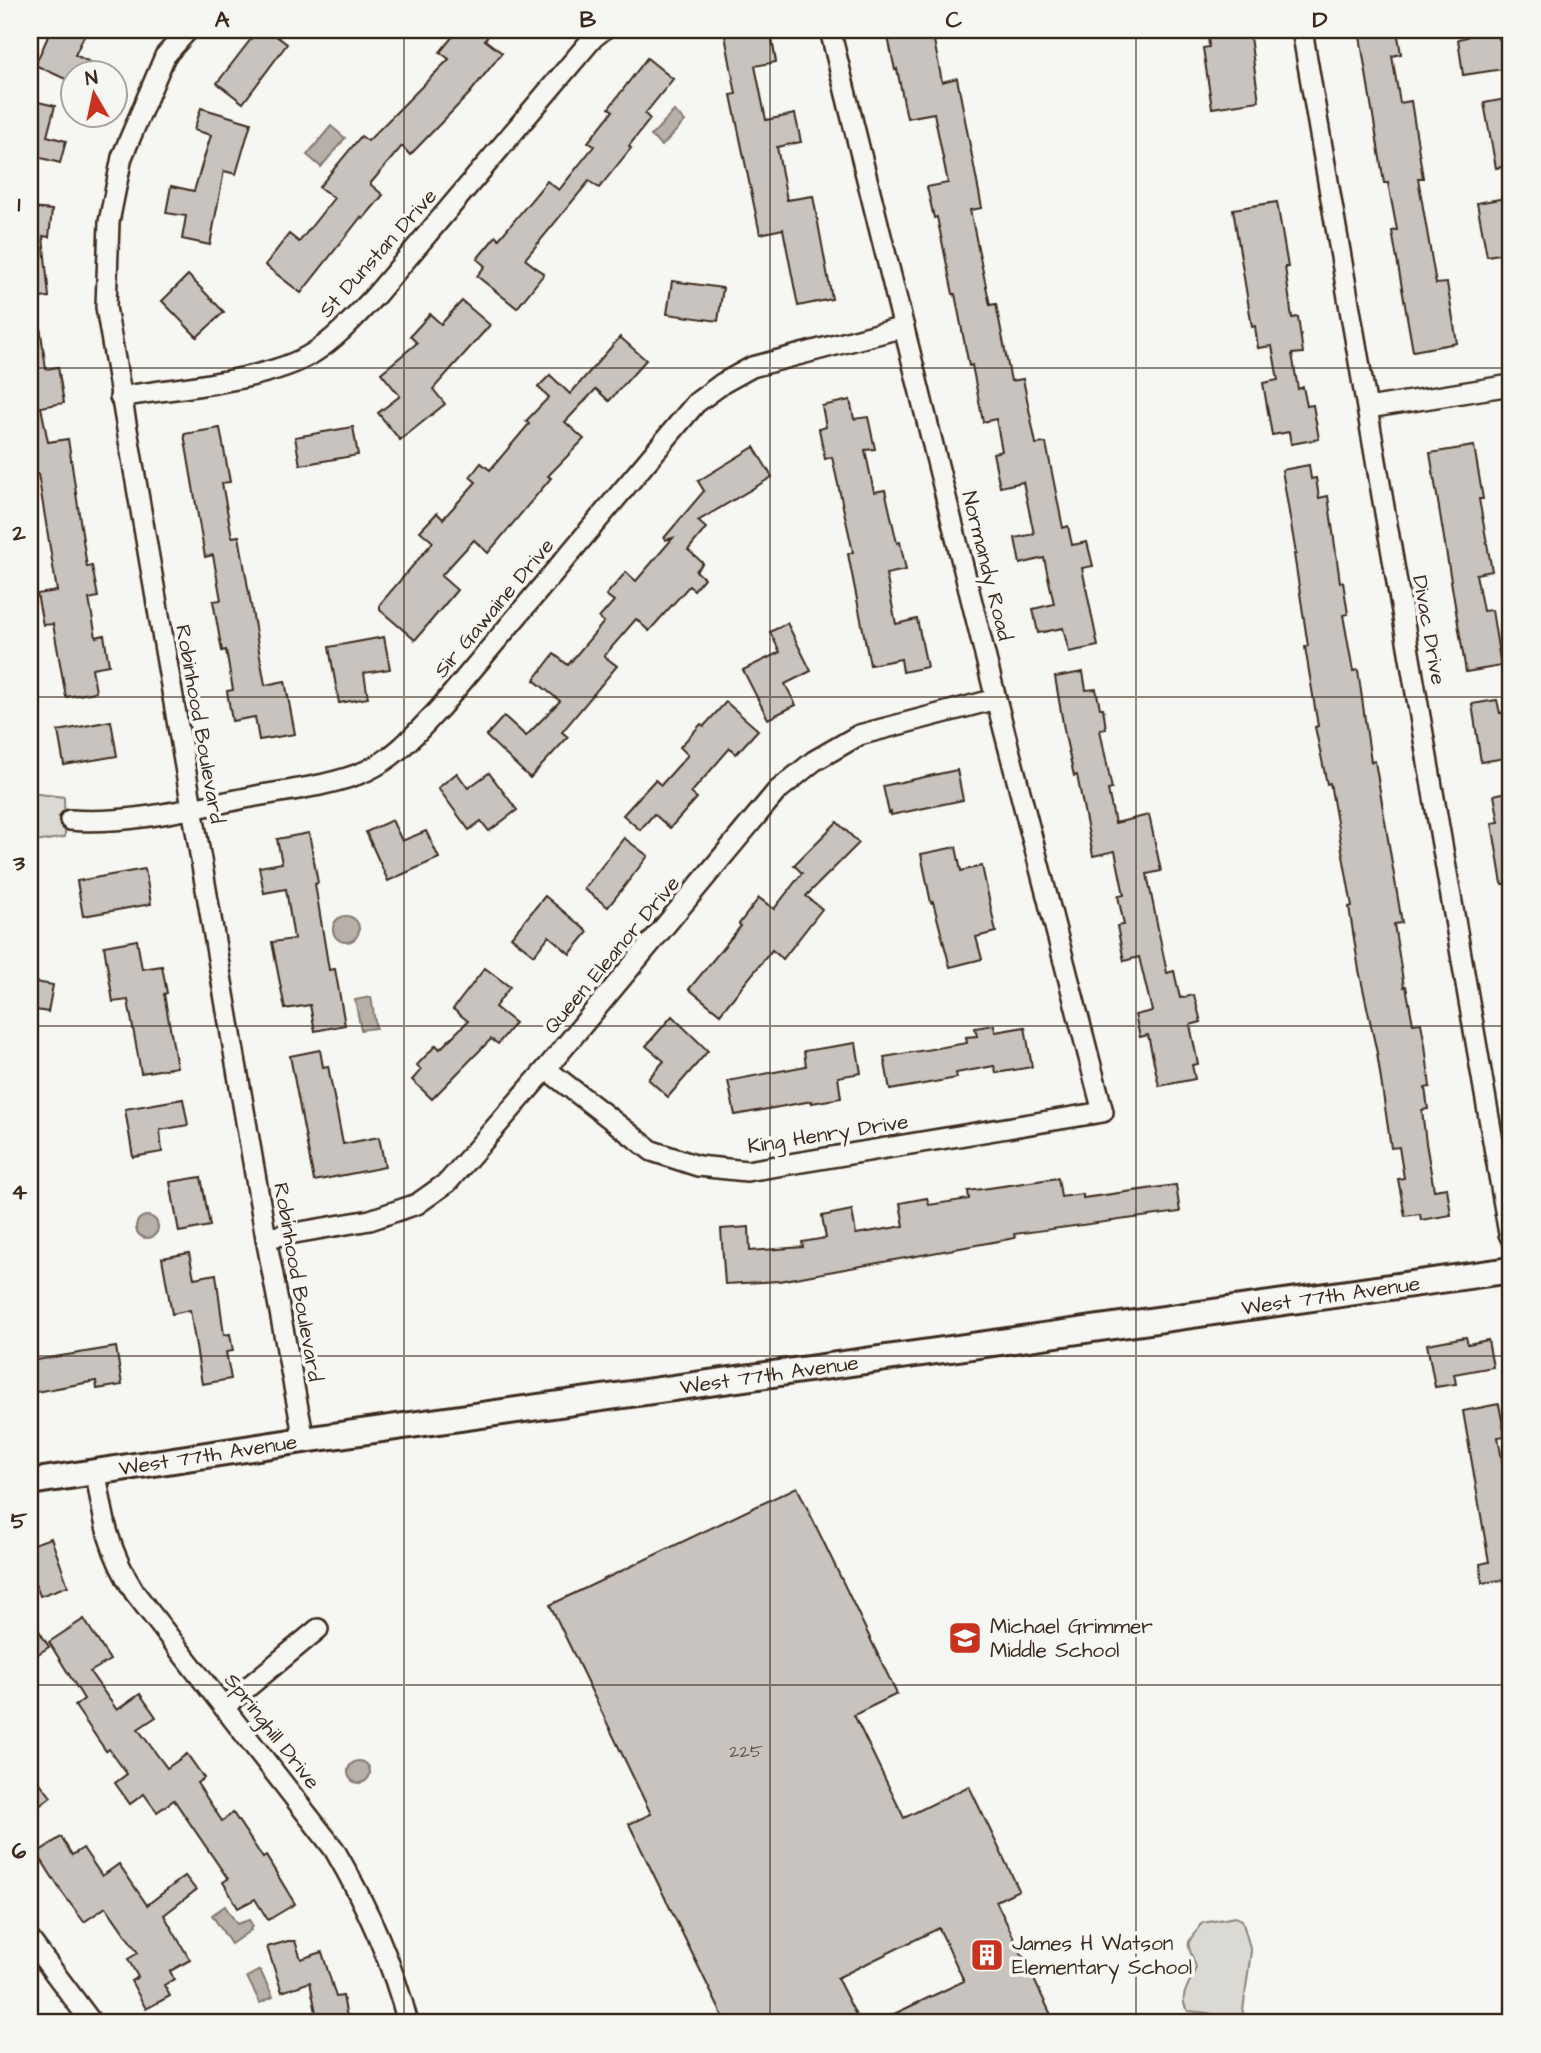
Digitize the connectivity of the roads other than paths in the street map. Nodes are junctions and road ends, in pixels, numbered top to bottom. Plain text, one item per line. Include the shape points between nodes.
1 (188, 30) edge
2 (603, 30) edge
3 (830, 30) edge
4 (1302, 30) edge
5 (904, 327) junction
6 (1511, 385) edge
7 (120, 397) junction
8 (1368, 408) junction
9 (996, 699) junction
10 (192, 808) junction
11 (70, 820) dead end
12 (546, 1069) junction
13 (1103, 1112) joint
14 (266, 1238) junction
15 (1511, 1238) edge
16 (1511, 1270) edge
17 (304, 1440) junction
18 (96, 1473) junction
19 (30, 1482) edge
20 (318, 1629) dead end
21 (224, 1707) junction
22 (30, 1940) edge
23 (92, 2023) edge
24 (408, 2023) edge

1 - 7 street, Robinhood Boulevard via 165,56 126,146 108,222 106,307
2 - 7 street, St Dunstan Drive via 376,295 313,354 252,376
3 - 5 street, Normandy Road
4 - 8 street, Divac Drive
5 - 9 street, Normandy Road
5 - 10 street, Sir Gawaine Drive via 752,367 696,402 398,753 365,771 311,786
6 - 8 street
7 - 10 street, Robinhood Boulevard
8 - 15 street, Divac Drive
9 - 12 street, Queen Eleanor Drive via 859,735 814,761 777,792
9 - 13 street, Normandy Road
10 - 11 street, Sir Gawaine Drive via 98,822
10 - 14 street, Robinhood Boulevard
12 - 13 street, King Henry Drive via 652,1151 698,1166 747,1171
12 - 14 street, Queen Eleanor Drive via 448,1182 417,1204 370,1220
14 - 17 street, Robinhood Boulevard
16 - 17 street, West 77th Avenue
17 - 18 street, West 77th Avenue
18 - 19 street, West 77th Avenue
18 - 21 street, Springhill Drive via 105,1530 118,1566
20 - 21 street
21 - 24 street, Springhill Drive via 346,1869 382,1942
22 - 23 street

